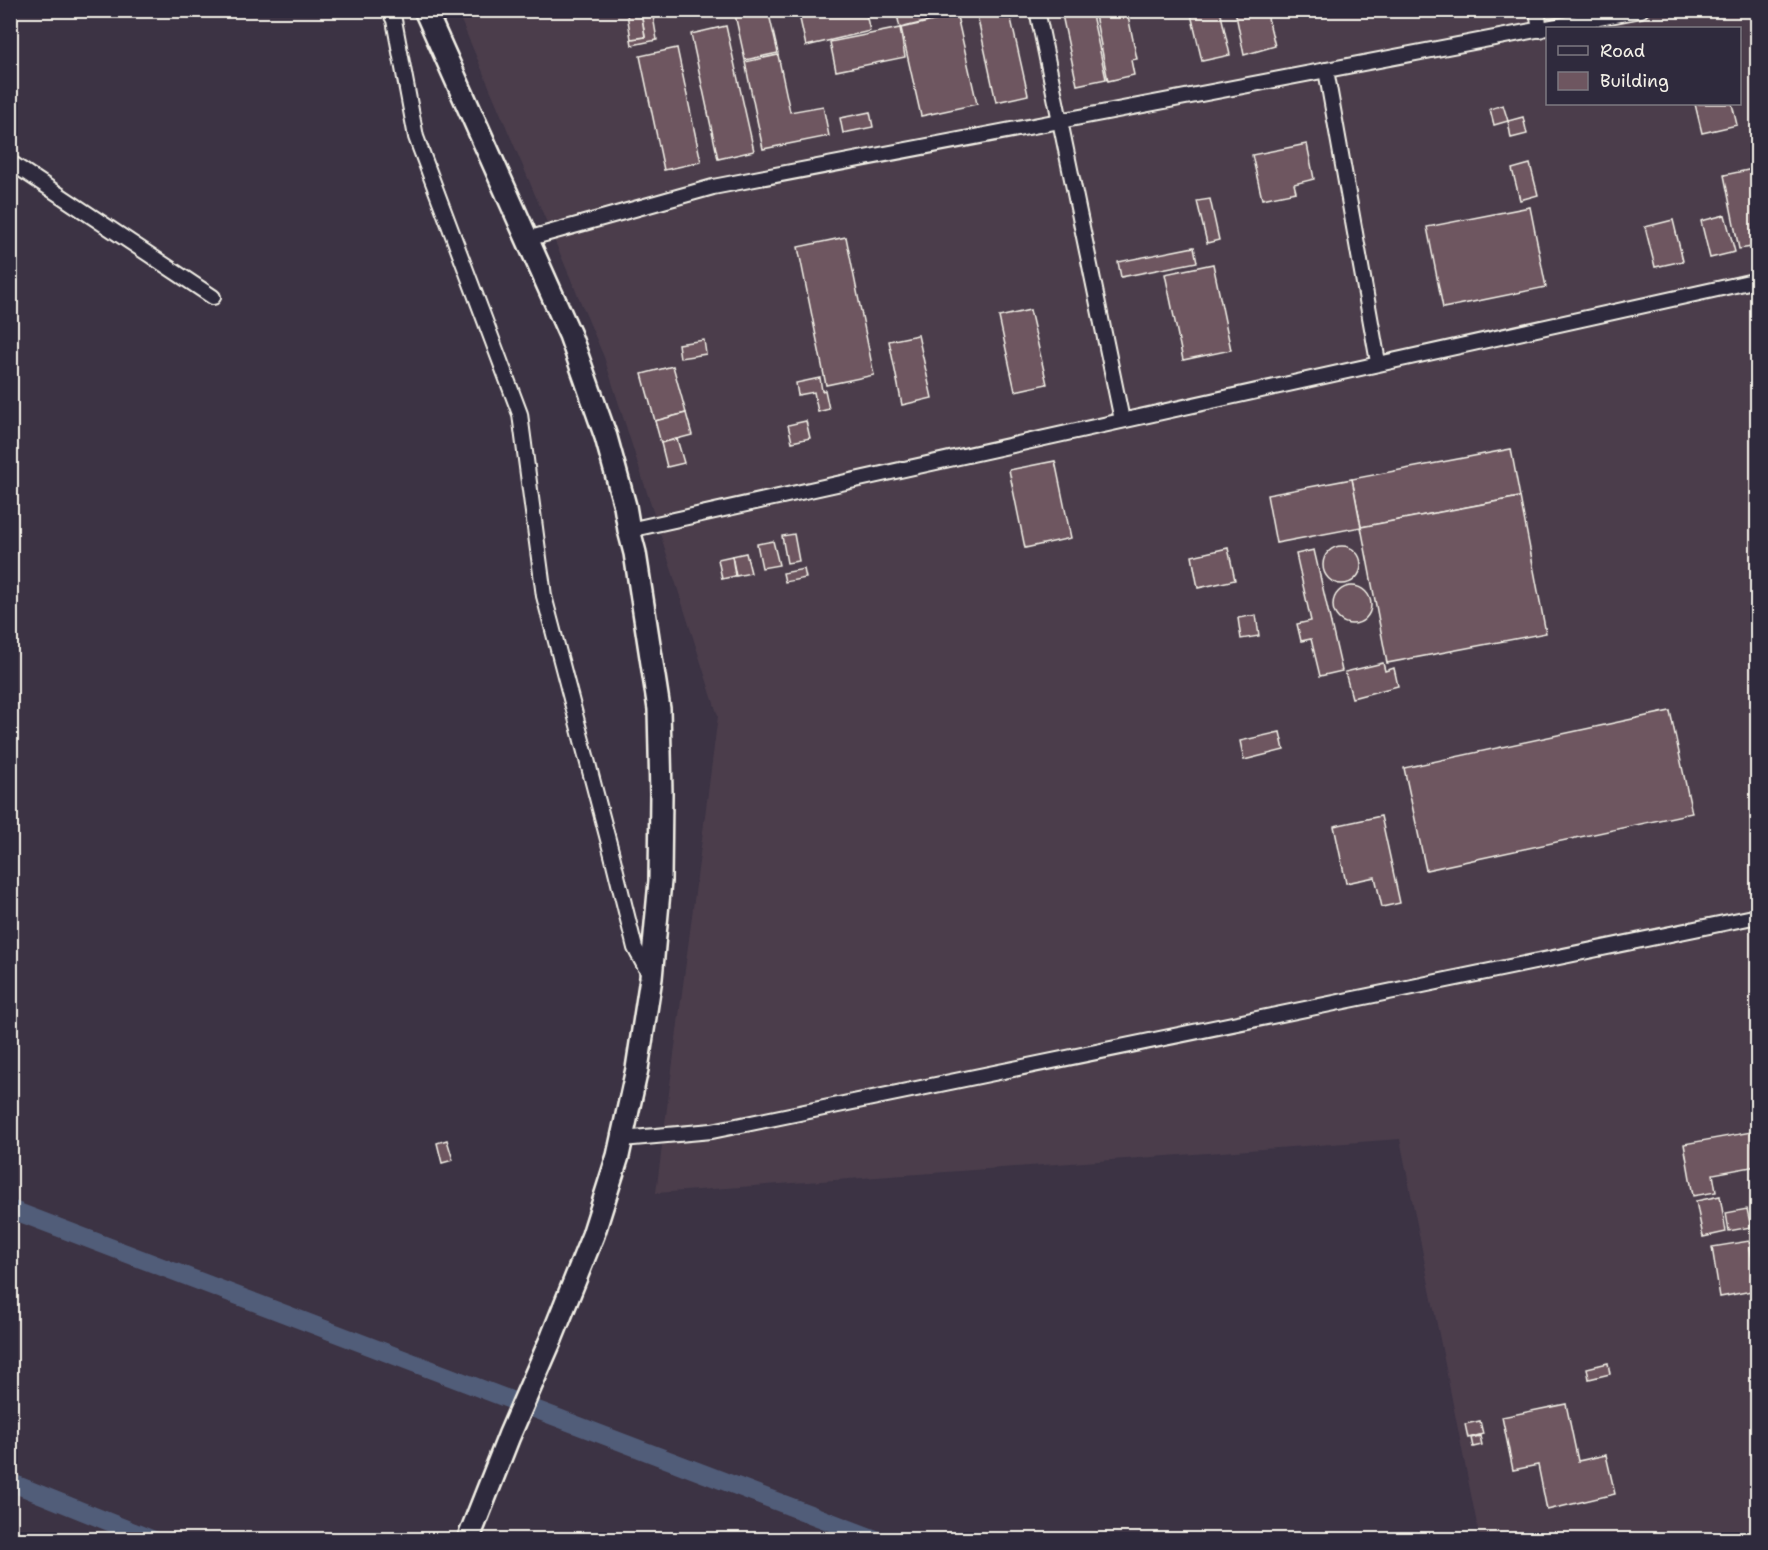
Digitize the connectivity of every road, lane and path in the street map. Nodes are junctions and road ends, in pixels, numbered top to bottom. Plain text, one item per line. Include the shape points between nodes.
1 (389, 10) edge
2 (425, 10) edge
3 (1037, 10) edge
4 (1537, 10) edge
5 (1641, 10) edge
6 (1555, 27) edge
7 (1546, 29) edge
8 (1540, 30) junction
9 (1326, 70) junction
10 (1060, 121) junction
11 (10, 162) edge
12 (528, 238) junction
13 (1758, 280) edge
14 (213, 297) dead end
15 (1378, 362) junction
16 (1122, 420) junction
17 (629, 530) junction
18 (1758, 916) edge
19 (651, 978) junction
20 (622, 1140) junction
21 (468, 1539) edge

1 - 19 street via 416,137 520,414 544,596 635,948
2 - 12 main road
3 - 10 street
4 - 8 street
5 - 6 street
7 - 8 street
8 - 9 street
9 - 10 street
9 - 15 street
10 - 12 street via 712,187
10 - 16 street
11 - 14 street
12 - 17 main road via 570,336 606,437
13 - 15 street
15 - 16 street
16 - 17 street
17 - 19 main road via 659,709 660,881
18 - 20 street via 712,1131
19 - 20 main road
20 - 21 main road via 593,1235

